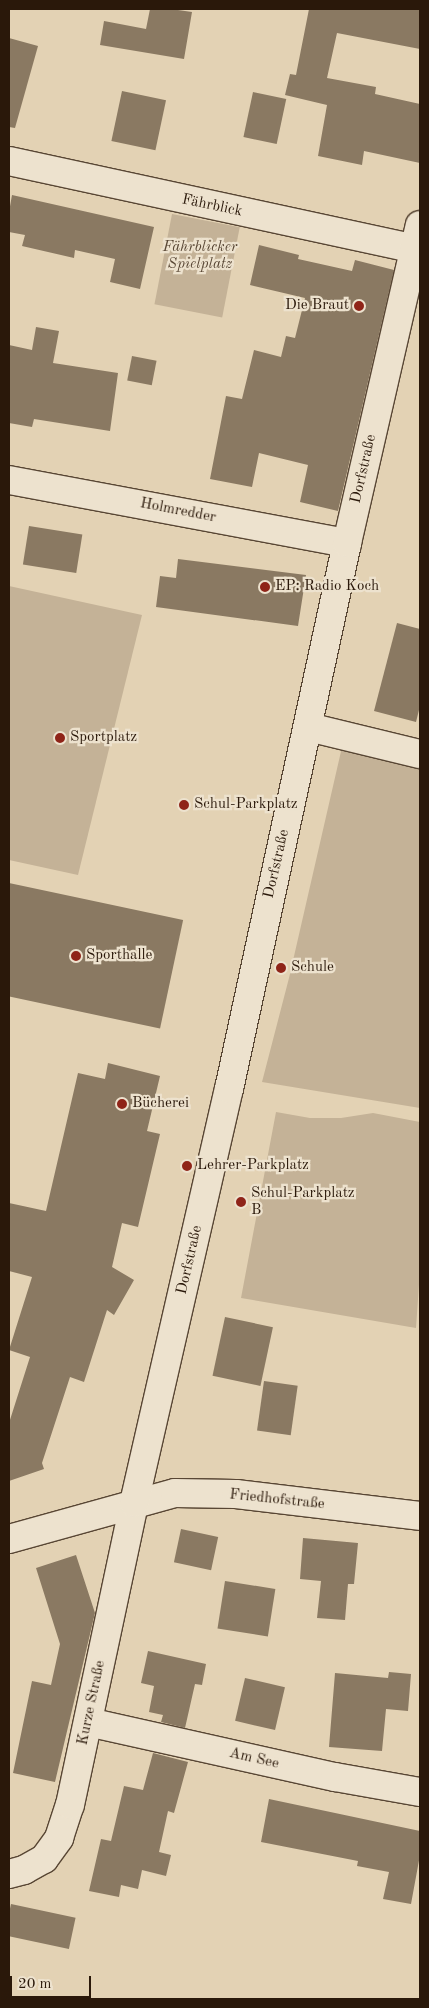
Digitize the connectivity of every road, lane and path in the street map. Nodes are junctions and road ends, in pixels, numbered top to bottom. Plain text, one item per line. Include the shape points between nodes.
1 (9, 160) edge
2 (418, 242) edge
3 (9, 480) edge
4 (347, 543) junction
5 (308, 728) junction
6 (420, 754) edge
7 (134, 1503) junction
8 (420, 1516) edge
9 (9, 1538) edge
10 (88, 1722) junction
11 (420, 1792) edge
12 (9, 1874) edge

1 - 2 street, Fährblick
2 - 4 street, Dorfstraße
3 - 4 street, Holmredder
4 - 5 street, Dorfstraße
5 - 6 street
5 - 7 street, Dorfstraße
7 - 8 street, Friedhofstraße via 175,1493 236,1494
7 - 9 street, Friedhofstraße
7 - 10 street, Kurze Straße
10 - 11 street, Am See via 334,1777
10 - 12 street, Kurze Straße via 70,1805 59,1838 44,1859

